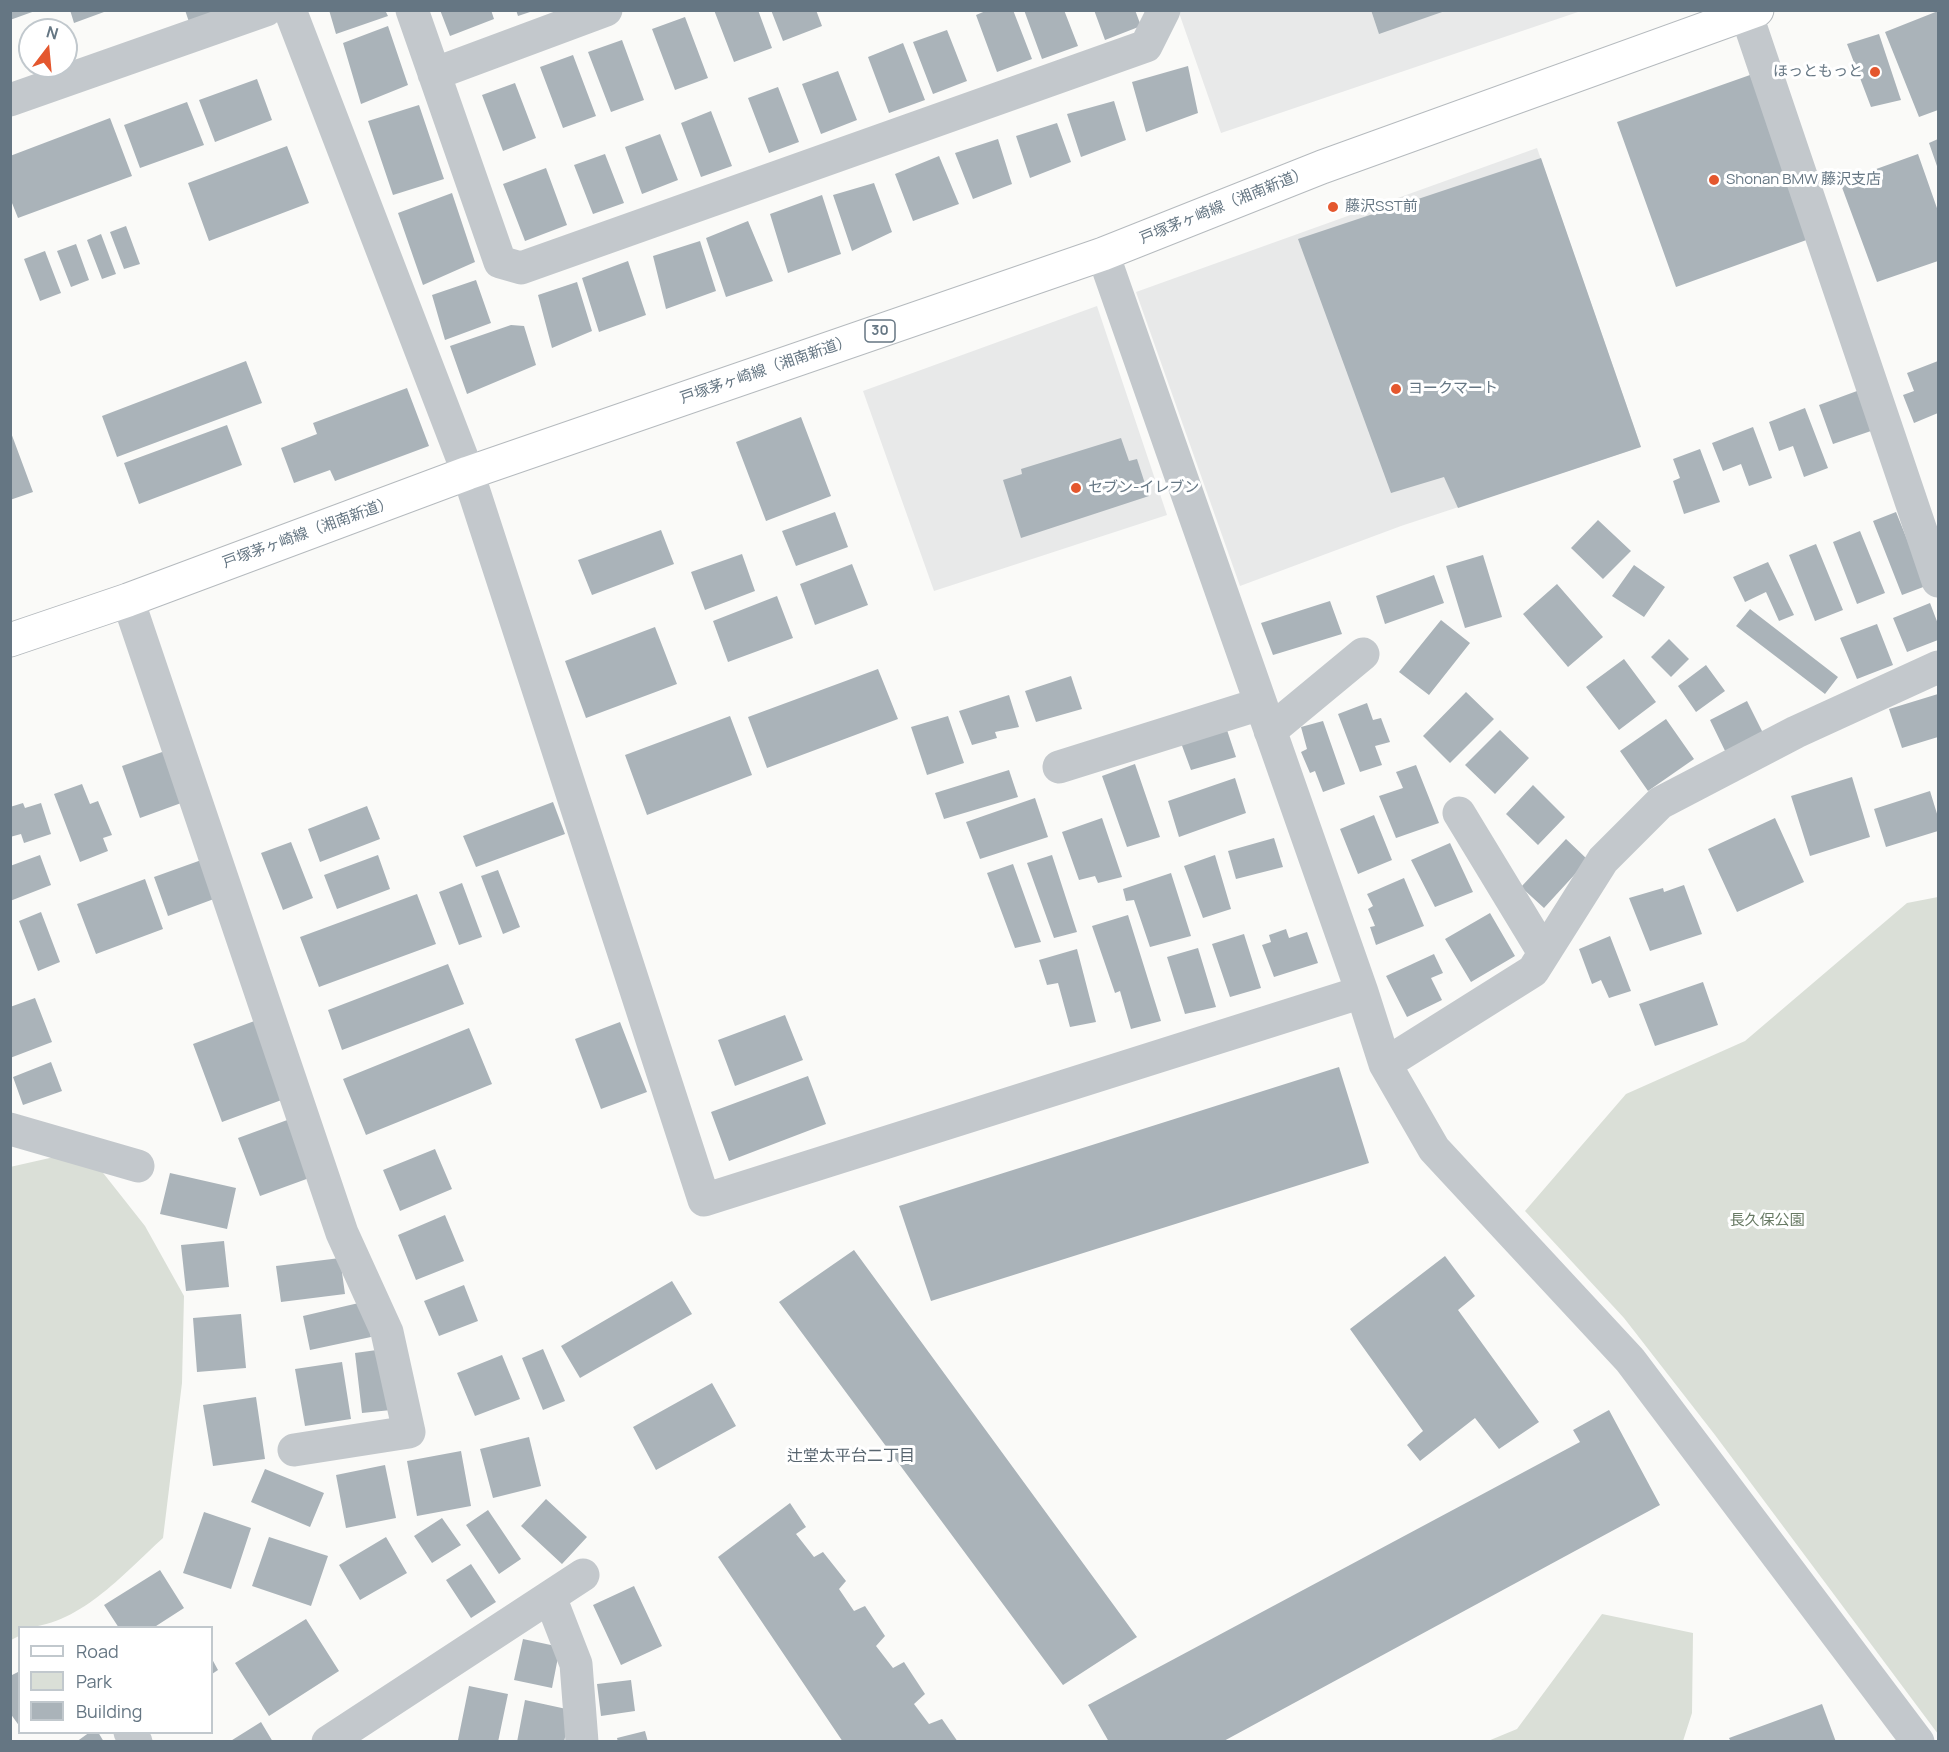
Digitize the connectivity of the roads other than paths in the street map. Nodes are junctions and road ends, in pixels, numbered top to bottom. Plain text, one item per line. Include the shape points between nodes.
1 (266, 10) edge
2 (290, 10) edge
3 (412, 10) edge
4 (606, 10) edge
5 (1164, 10) edge
6 (1750, 12) edge
7 (434, 74) junction
8 (10, 100) edge
9 (1103, 254) junction
10 (468, 473) junction
11 (1938, 581) edge
12 (128, 600) junction
13 (10, 640) edge
14 (1363, 654) dead end
15 (1938, 667) edge
16 (1265, 718) junction
17 (1059, 767) dead end
18 (1459, 813) dead end
19 (1544, 953) junction
20 (1362, 992) junction
21 (1385, 1064) junction
22 (10, 1129) edge
23 (138, 1166) dead end
24 (294, 1450) dead end
25 (583, 1575) dead end
26 (550, 1597) junction
27 (328, 1742) edge
28 (582, 1742) edge
29 (1918, 1742) edge

1 - 8 street
2 - 10 street
3 - 7 street
4 - 7 street
5 - 7 street via 1146,46 521,268 500,262
6 - 9 main road, 戸塚茅ヶ崎線（湘南新道） / 30 via 1322,167
6 - 11 street
9 - 10 main road, 戸塚茅ヶ崎線（湘南新道） / 30
9 - 16 street
10 - 12 main road, 戸塚茅ヶ崎線（湘南新道） / 30
10 - 20 street via 704,1200
12 - 13 main road, 戸塚茅ヶ崎線（湘南新道） / 30
12 - 24 street via 342,1233 387,1332 409,1432
14 - 16 street
15 - 19 street via 1796,732 1660,803 1603,860
16 - 17 street
16 - 20 street
18 - 19 street
19 - 21 street via 1533,971
20 - 21 street
21 - 29 street via 1434,1149 1630,1360
22 - 23 street
25 - 26 street
26 - 27 street
26 - 28 street via 576,1664

